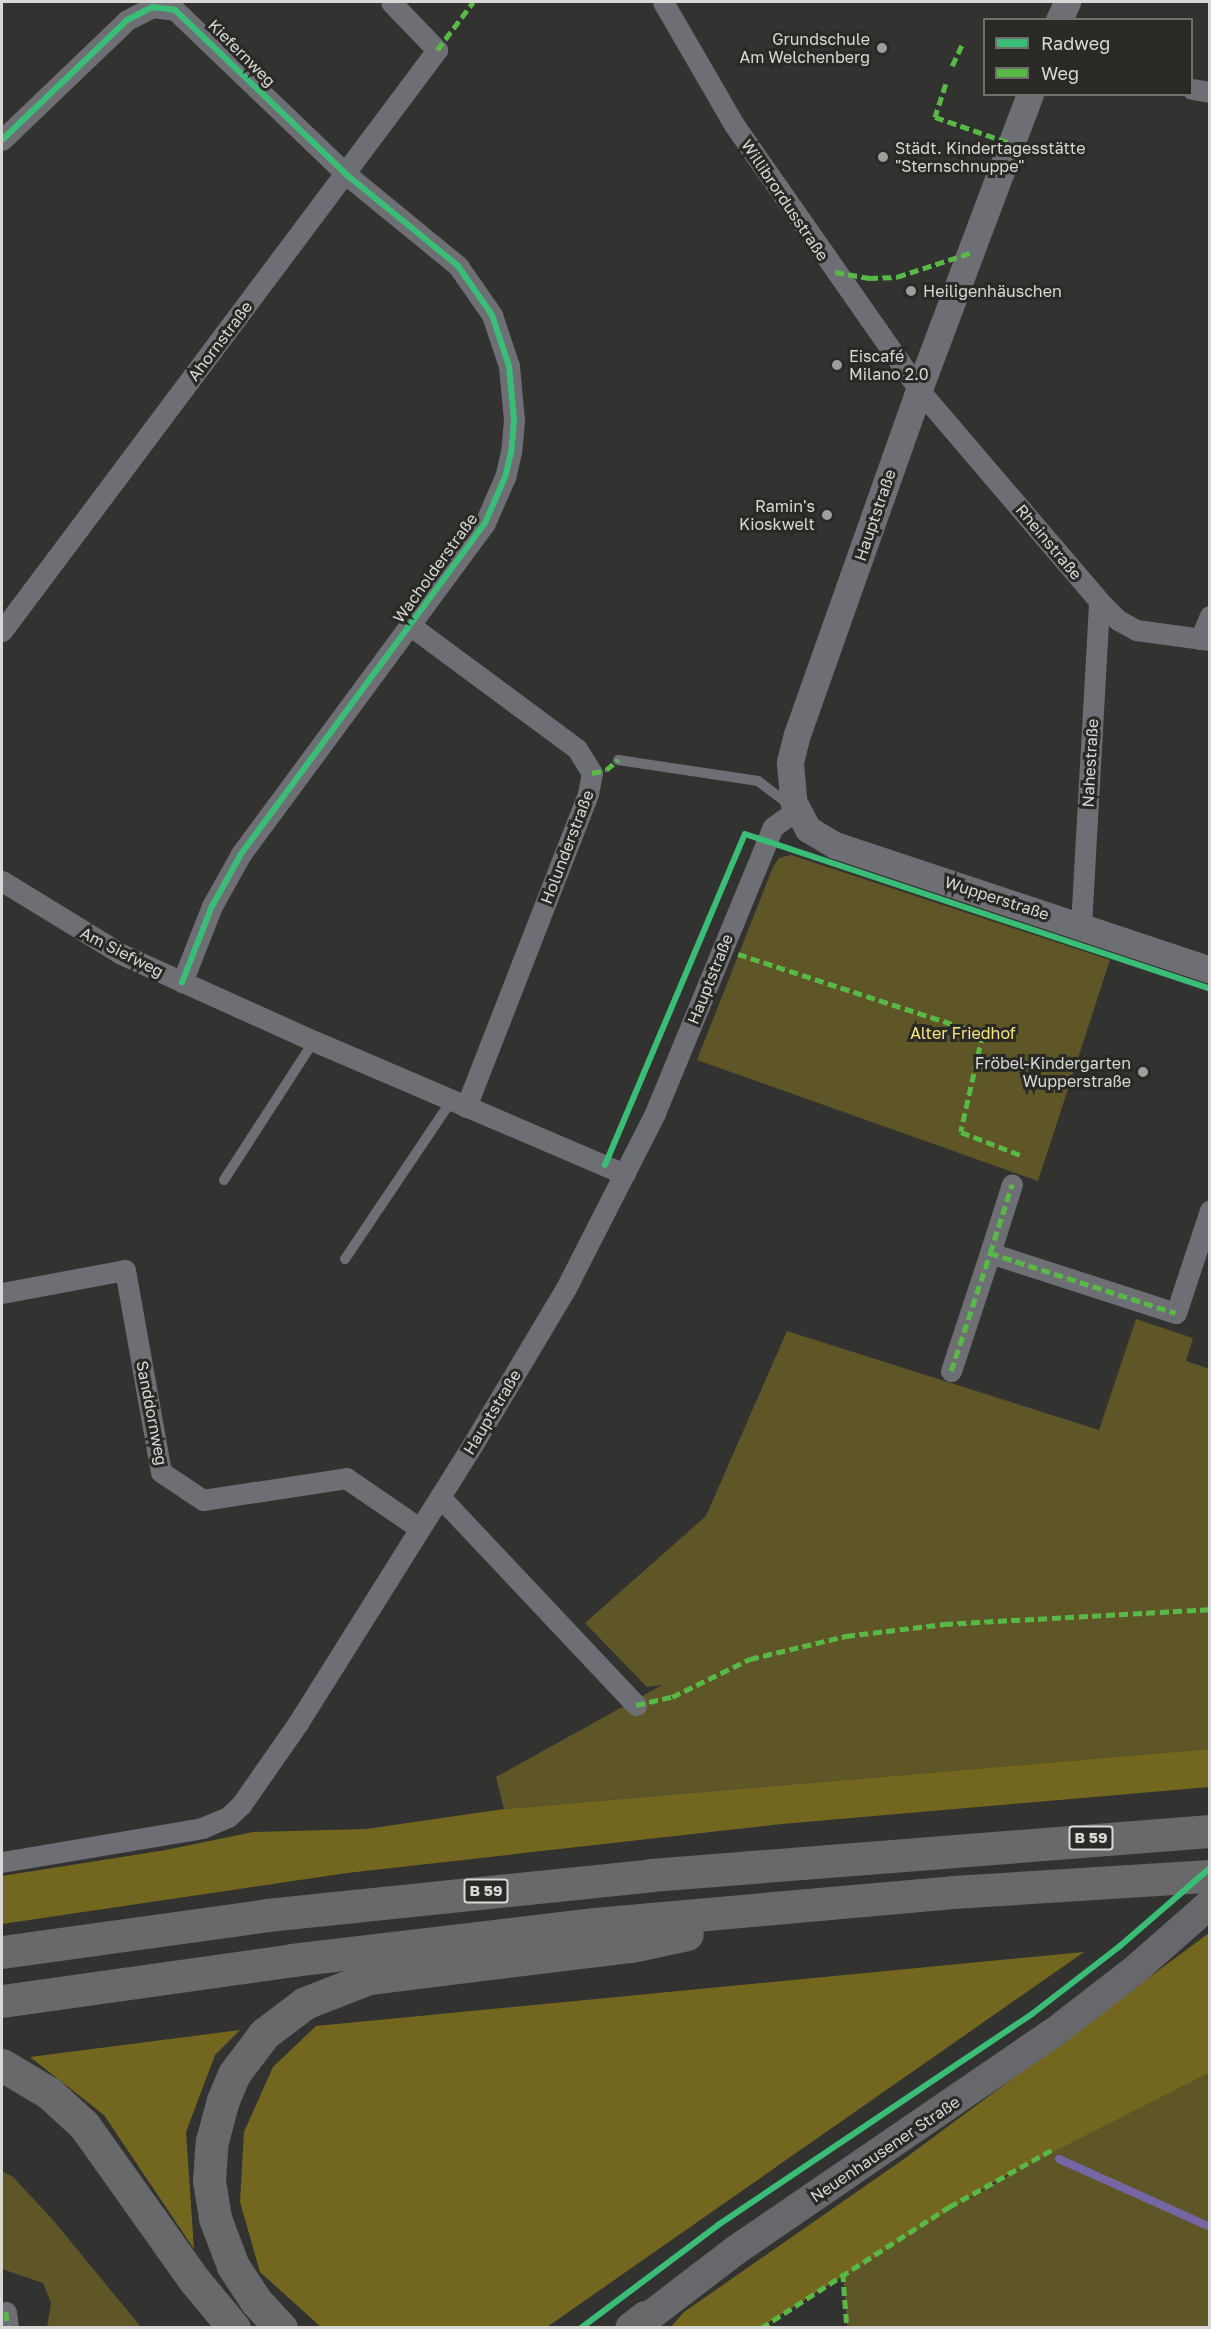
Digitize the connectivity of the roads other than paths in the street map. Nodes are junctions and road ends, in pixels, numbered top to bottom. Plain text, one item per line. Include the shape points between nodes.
1 (390, 2) edge
2 (663, 2) edge
3 (1067, 2) edge
4 (1060, 18) edge
5 (1193, 89) edge
6 (1209, 93) edge
7 (1029, 96) edge
8 (2, 140) edge
9 (347, 175) junction
10 (919, 390) junction
11 (1099, 601) junction
12 (1209, 616) edge
13 (411, 626) junction
14 (2, 631) edge
15 (1205, 639) edge
16 (618, 760) dead end
17 (795, 810) junction
18 (2, 881) edge
19 (1081, 926) junction
20 (1209, 970) edge
21 (182, 982) junction
22 (314, 1041) junction
23 (459, 1103) junction
24 (625, 1174) junction
25 (224, 1180) dead end
26 (1012, 1184) dead end
27 (1209, 1210) edge
28 (990, 1253) junction
29 (345, 1259) dead end
30 (2, 1293) edge
31 (951, 1371) dead end
32 (440, 1497) junction
33 (419, 1528) junction
34 (636, 1705) dead end
35 (1209, 1831) edge
36 (2, 1862) edge
37 (1209, 1876) edge
38 (1209, 1904) edge
39 (744, 1910) junction
40 (2, 1952) edge
41 (2, 2001) edge
42 (2, 2065) edge
43 (637, 2324) edge
44 (234, 2328) edge
45 (281, 2328) edge

1 - 9 street, Ahornstraße via 437,50
2 - 10 street, Willibrordusstraße via 735,126
3 - 4 street
5 - 6 street
7 - 10 street, Hauptstraße
8 - 9 street, Kiefernweg via 127,20 141,11 162,6 191,21
9 - 13 street, Wacholderstraße via 439,249 472,283 500,333 512,385 513,438 496,501 468,548
9 - 14 street, Ahornstraße
10 - 11 street, Rheinstraße
10 - 17 street, Hauptstraße via 797,734 790,774
11 - 15 street, Rheinstraße via 1118,620 1136,630
11 - 19 street, Nahestraße
12 - 15 street
13 - 21 street, Wacholderstraße via 241,854 212,906
13 - 23 street, Holunderstraße via 577,749 592,773 588,794
16 - 17 lane via 758,781
17 - 19 street, Wupperstraße via 812,833 835,845
17 - 24 street, Hauptstraße via 778,820 766,841 663,1095
18 - 21 street, Am Siefweg via 105,945
19 - 20 street, Wupperstraße
21 - 22 street, Am Siefweg
22 - 23 street, Am Siefweg
22 - 25 lane
23 - 24 street, Am Siefweg
23 - 29 lane
24 - 32 street, Hauptstraße via 543,1327
26 - 28 street
27 - 28 street via 1176,1313
28 - 31 street
30 - 33 street, Sanddornweg via 125,1270 161,1472 202,1500 346,1478
32 - 33 street, Hauptstraße
32 - 34 street
33 - 36 street, Hauptstraße via 241,1805 228,1817 202,1828
35 - 40 highway, B 59 via 663,1874 267,1915
37 - 39 highway
38 - 43 main road, Neuenhausener Straße via 1136,1969 1045,2039 736,2250
39 - 41 highway via 416,1945
39 - 45 highway via 689,1934 631,1946 369,1978 316,1997 273,2026 249,2053 226,2090 214,2130 209,2180 215,2218 233,2266 256,2301
42 - 44 highway via 49,2093 84,2125 195,2281

